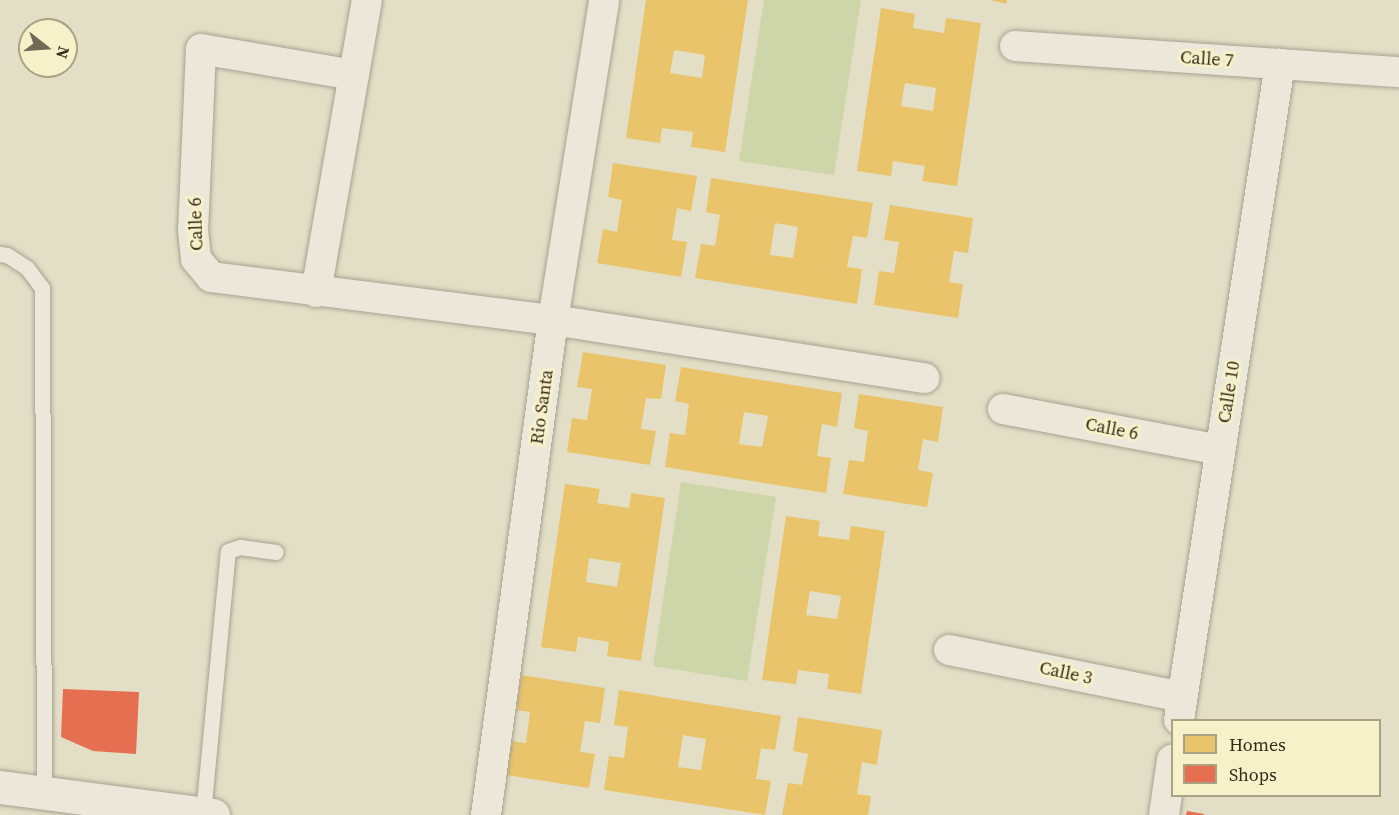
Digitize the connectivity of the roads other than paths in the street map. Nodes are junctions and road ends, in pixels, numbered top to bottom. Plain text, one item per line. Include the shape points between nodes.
1 (367, 0) edge
2 (604, 0) edge
3 (1015, 46) dead end
4 (1280, 64) junction
5 (1399, 72) edge
6 (354, 75) junction
7 (0, 254) edge
8 (316, 292) junction
9 (553, 320) junction
10 (924, 378) dead end
11 (1003, 409) dead end
12 (1220, 450) junction
13 (276, 552) dead end
14 (950, 650) dead end
15 (1180, 709) edge
16 (1171, 771) edge
17 (3, 785) edge
18 (44, 791) junction
19 (208, 814) edge
20 (486, 815) edge
21 (1164, 815) edge

1 - 6 street
2 - 9 street, Rio Santa
3 - 4 street, Calle 7
4 - 5 street, Calle 7
4 - 12 street, Calle 10
6 - 8 street
6 - 8 street, Calle 6 via 201,49 193,230 196,259 211,277
7 - 18 lane via 27,268 42,288
8 - 9 street, Calle 6
9 - 10 street, Calle 6
9 - 20 street, Rio Santa
11 - 12 street, Calle 6
12 - 15 street, Calle 10
13 - 19 lane via 240,547 228,551
14 - 15 street, Calle 3
16 - 21 street
17 - 18 main road
18 - 19 main road

